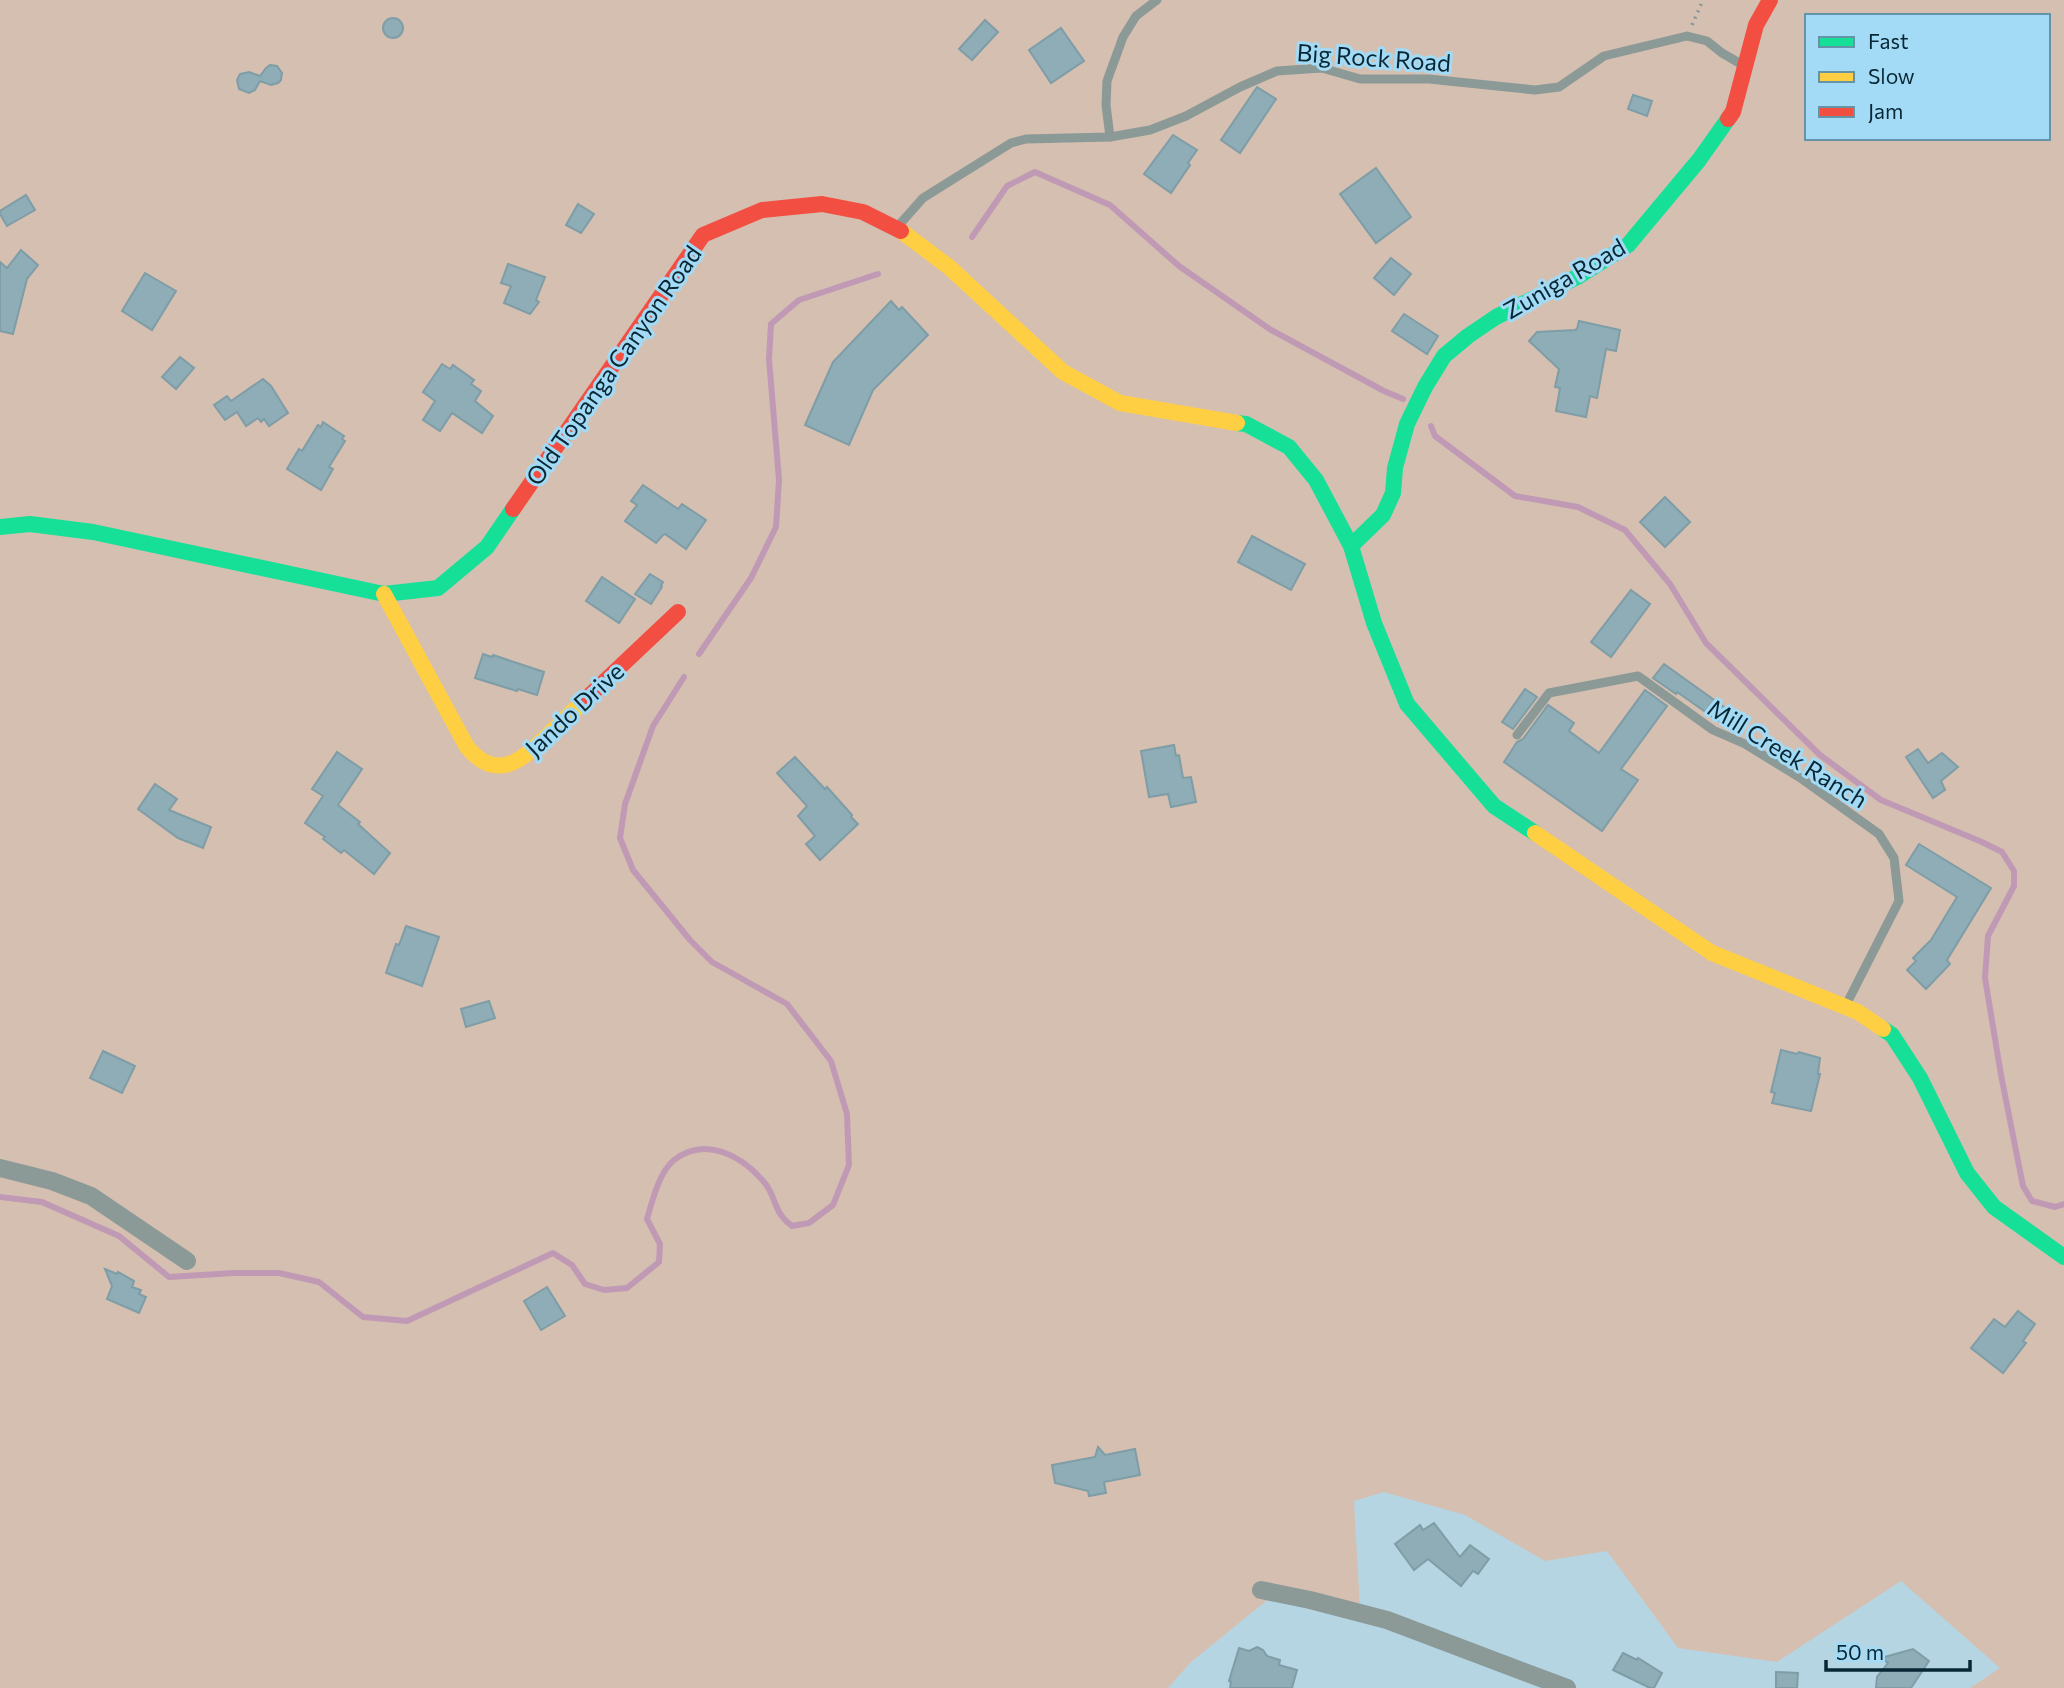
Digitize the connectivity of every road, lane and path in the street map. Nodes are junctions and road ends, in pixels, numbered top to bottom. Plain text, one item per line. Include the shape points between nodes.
1 (1157, 0) edge
2 (1703, 0) edge
3 (1770, 0) edge
4 (1687, 36) junction
5 (1746, 66) junction
6 (1110, 137) junction
7 (897, 227) junction
8 (0, 527) edge
9 (1352, 546) junction
10 (384, 594) junction
11 (678, 612) dead end
12 (1517, 735) dead end
13 (1845, 1006) junction
14 (0, 1168) edge
15 (2064, 1257) edge
16 (187, 1261) dead end
17 (1261, 1590) dead end
18 (1567, 1688) edge

1 - 6 lane via 1136,16 1123,37 1107,81
2 - 4 path
3 - 5 main road, Zuniga Road via 1756,25
4 - 5 lane via 1707,41
4 - 6 lane, Big Rock Road via 1604,57 1559,86 1535,90 1429,79 1360,79 1322,68 1277,71 1186,116 1150,130
5 - 9 main road, Zuniga Road via 1733,112 1628,245 1579,276 1496,317 1444,356 1407,424 1393,493 1383,515
6 - 7 lane, Big Rock Road via 1011,143 923,198
7 - 9 main road, Old Topanga Canyon Road via 949,267 1063,372 1120,403 1246,424 1289,447 1316,480
7 - 10 main road, Old Topanga Canyon Road via 863,212 822,204 762,210 703,236 487,547 438,588
8 - 10 main road, Old Topanga Canyon Road via 30,524 93,532
9 - 13 main road, Old Topanga Canyon Road via 1374,623 1407,704 1494,806 1712,953
10 - 11 main road, Jando Drive via 467,747 493,767 525,757
12 - 13 lane, Mill Creek Ranch via 1549,693 1638,676 1713,730 1802,779 1879,834 1894,858 1899,901
13 - 15 main road, Old Topanga Canyon Road via 1892,1035 1920,1078 1966,1172 1994,1208
14 - 16 street via 91,1196
17 - 18 street via 1387,1620

